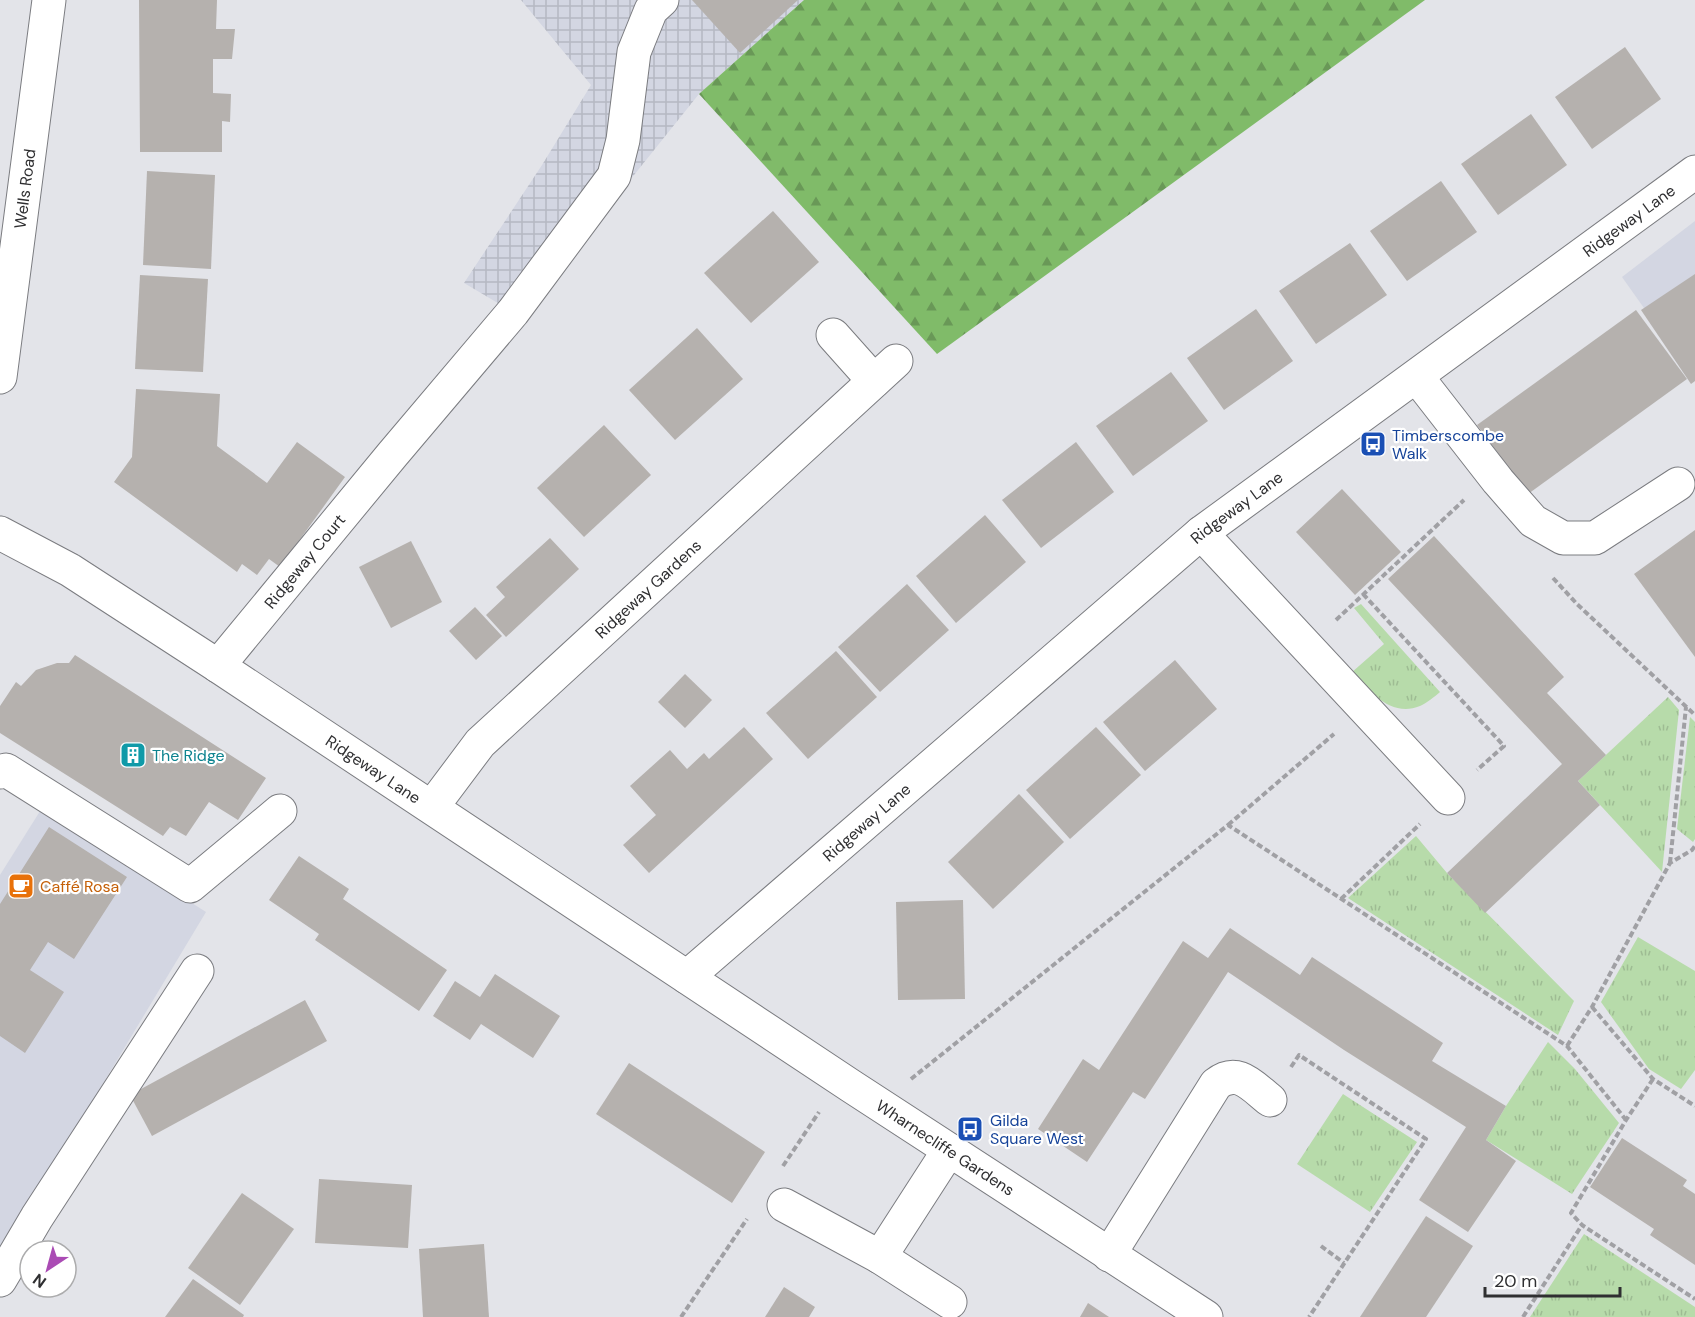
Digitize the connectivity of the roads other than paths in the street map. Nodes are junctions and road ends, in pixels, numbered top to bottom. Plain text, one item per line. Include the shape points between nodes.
1 (49, 0) edge
2 (662, 0) edge
3 (1695, 172) edge
4 (832, 335) dead end
5 (0, 377) edge
6 (1417, 377) junction
7 (1678, 484) dead end
8 (0, 533) edge
9 (1201, 533) junction
10 (218, 666) junction
11 (0, 772) edge
12 (1448, 798) dead end
13 (432, 807) junction
14 (280, 811) dead end
15 (197, 971) dead end
16 (687, 977) junction
17 (1270, 1100) road end
18 (949, 1150) junction
19 (784, 1205) dead end
20 (1109, 1255) junction
21 (880, 1257) junction
22 (0, 1280) edge
23 (950, 1302) dead end
24 (1206, 1317) edge

1 - 5 main road, Wells Road
2 - 10 main road, Ridgeway Court via 651,10 634,52 623,140 614,176 513,312
3 - 6 main road, Ridgeway Lane
4 - 13 main road, Ridgeway Gardens via 885,371 480,743
6 - 7 main road via 1533,521 1563,538 1595,538
6 - 9 main road, Ridgeway Lane
8 - 10 main road, Ridgeway Lane via 70,570
9 - 12 main road
9 - 16 main road, Ridgeway Lane
10 - 13 main road, Ridgeway Lane
11 - 14 main road via 6,770 190,886
13 - 16 main road, Ridgeway Lane
15 - 22 main road
16 - 18 main road, Wharnecliffe Gardens
17 - 20 main road via 1237,1077 1226,1077 1216,1084
18 - 20 main road, Wharnecliffe Gardens
18 - 21 main road
19 - 21 main road
20 - 24 main road, Wharnecliffe Gardens
21 - 23 main road

